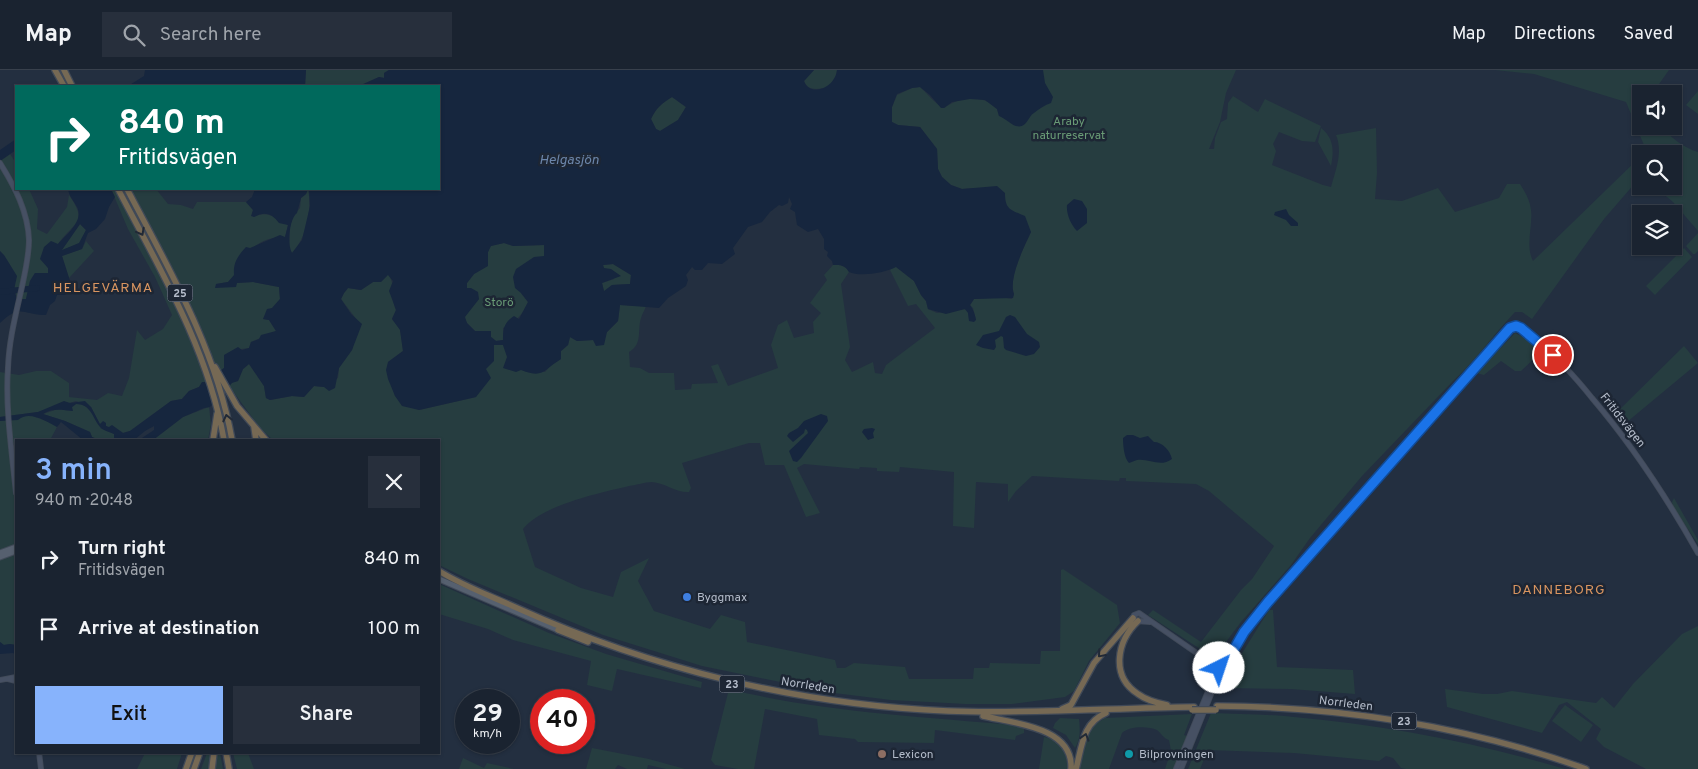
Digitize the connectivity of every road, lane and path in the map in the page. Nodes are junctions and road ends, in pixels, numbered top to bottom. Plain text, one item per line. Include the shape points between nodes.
1 (55, 70) edge
2 (64, 70) edge
3 (63, 85) edge
4 (72, 85) edge
5 (0, 163) edge
6 (15, 189) edge
7 (15, 190) edge
8 (119, 190) edge
9 (128, 190) edge
10 (214, 368) junction
11 (217, 406) junction
12 (254, 427) junction
13 (214, 439) edge
14 (224, 439) edge
15 (232, 439) edge
16 (256, 439) edge
17 (265, 439) edge
18 (15, 481) edge
19 (15, 547) edge
20 (15, 551) edge
21 (0, 553) edge
22 (1698, 553) edge
23 (0, 557) edge
24 (440, 572) edge
25 (440, 578) edge
26 (1137, 620) junction
27 (1150, 622) junction
28 (558, 630) joint
29 (1221, 669) junction
30 (15, 679) edge
31 (0, 680) edge
32 (1174, 707) junction
33 (1193, 708) junction
34 (1216, 708) junction
35 (1057, 711) junction
36 (1106, 713) junction
37 (983, 716) junction
38 (39, 754) edge
39 (191, 754) edge
40 (199, 754) edge
41 (214, 754) edge
42 (226, 754) edge
43 (41, 769) edge
44 (186, 769) edge
45 (194, 769) edge
46 (212, 769) edge
47 (228, 769) edge
48 (1071, 769) edge
49 (1076, 769) edge
50 (1176, 769) edge
51 (1181, 769) edge
52 (1575, 769) edge
53 (1586, 769) edge

1 - 3 highway
2 - 4 highway
5 - 6 street
7 - 18 street via 23,208 29,242 8,368
8 -> 11 highway, 25 via 179,307 206,370
9 - 10 highway, 25
10 - 12 highway
15 -> 10 highway
11 - 13 highway
11 - 14 highway, 25
12 - 16 highway
12 - 17 highway
19 - 21 main road
20 - 23 main road
22 - 29 street, Fritidsvägen via 1659,487 1621,433 1545,348 1521,328 1513,327 1279,589 1244,632
24 - 35 highway, Norrleden / 23 via 590,638 670,665 746,684 811,697 903,708
25 - 28 main road, Norrleden / 23
26 - 27 street
26 - 27 street via 1135,614
26 - 32 highway via 1121,644 1122,675 1126,684 1139,695
26 -> 35 highway via 1094,664 1071,704
27 - 29 street
28 - 37 highway, Norrleden / 23 via 652,663 754,690 854,707
29 - 50 street
29 - 51 street
30 - 31 street
32 - 33 highway, Norrleden / 23
32 - 35 highway, Norrleden / 23
33 - 34 highway, 23
33 - 36 highway, Norrleden / 23
34 - 52 highway, Norrleden / 23 via 1300,712 1400,724 1507,748
34 - 53 highway, Norrleden / 23 via 1311,710 1402,721 1508,744
36 - 37 highway, Norrleden / 23
49 -> 36 highway via 1089,725
37 - 48 highway via 1055,736 1068,751
38 - 43 street
39 - 44 highway
40 - 45 highway
41 - 46 highway
42 - 47 highway

